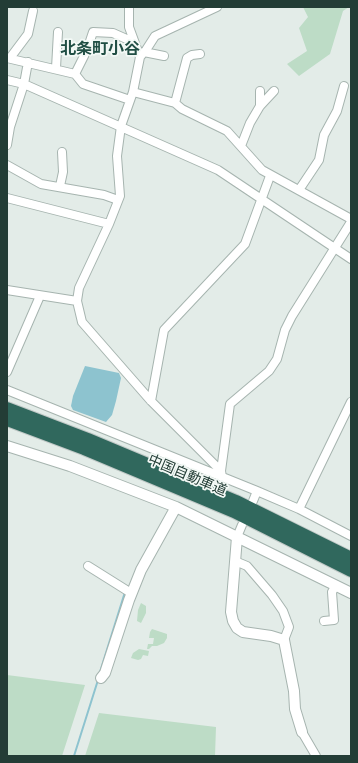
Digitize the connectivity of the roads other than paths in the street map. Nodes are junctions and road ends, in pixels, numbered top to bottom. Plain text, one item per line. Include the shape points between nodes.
1 (130, 7) edge
2 (217, 7) edge
3 (34, 11) dead end
4 (58, 32) dead end
5 (134, 40) junction
6 (142, 54) junction
7 (200, 54) dead end
8 (164, 56) dead end
9 (8, 58) edge
10 (28, 62) junction
11 (56, 68) junction
12 (75, 74) junction
13 (7, 80) edge
14 (24, 84) junction
15 (344, 86) dead end
16 (260, 91) dead end
17 (274, 91) dead end
18 (133, 92) junction
19 (130, 100) junction
20 (175, 103) junction
21 (260, 106) junction
22 (121, 126) junction
23 (7, 145) edge
24 (241, 146) junction
25 (62, 152) dead end
26 (7, 165) edge
27 (270, 176) junction
28 (60, 186) junction
29 (299, 190) junction
30 (7, 198) edge
31 (261, 198) junction
32 (118, 200) junction
33 (351, 221) edge
34 (109, 224) junction
35 (336, 248) junction
36 (351, 259) edge
37 (7, 290) edge
38 (40, 296) junction
39 (77, 302) junction
40 (7, 372) edge
41 (7, 390) edge
42 (151, 401) junction
43 (351, 402) edge
44 (7, 408) edge
45 (7, 420) edge
46 (58, 433) junction
47 (7, 446) edge
48 (222, 474) junction
49 (257, 491) junction
50 (213, 498) junction
51 (253, 501) dead end
52 (176, 507) junction
53 (299, 509) junction
54 (242, 525) dead end
55 (351, 536) edge
56 (237, 537) junction
57 (351, 558) edge
58 (236, 561) junction
59 (88, 566) dead end
60 (351, 571) edge
61 (336, 585) junction
62 (131, 593) junction
63 (351, 593) edge
64 (324, 621) dead end
65 (284, 640) junction
66 (101, 678) dead end
67 (302, 732) joint
68 (316, 756) edge

1 - 5 street via 129,27
2 - 6 street via 155,36
3 - 9 street via 28,34
4 - 11 street
5 - 6 street
5 - 12 street via 113,33 93,32
6 - 8 street
6 - 18 street
7 - 20 street via 187,58
9 - 10 street
10 - 11 street
10 - 14 street
11 - 12 street
12 - 19 street via 84,84
13 - 14 street
14 - 22 street
14 - 23 street
15 - 29 street via 337,111 324,135 319,160
16 - 21 street
17 - 21 street
18 - 19 street
18 - 20 street
19 - 22 street
20 - 24 street via 227,131
21 - 24 street
22 - 31 street via 218,170
22 - 32 street via 117,156 120,196
24 - 27 street
25 - 28 street via 63,172
26 - 28 street via 41,184
27 - 29 street
27 - 31 street
28 - 32 street
29 - 33 street
30 - 34 street
31 - 35 street
31 - 42 street via 245,244 164,330
32 - 34 street
33 - 35 street
34 - 39 street via 79,288
35 - 36 street
35 - 48 street via 292,316 277,359 269,371 230,404
37 - 38 street
38 - 39 street
38 - 40 street
39 - 42 street via 82,322
41 - 48 street
42 - 48 street
43 - 53 street
44 - 46 highway, 中国自動車道
45 - 46 highway, 中国自動車道
46 - 50 highway, 中国自動車道
47 - 52 street via 77,469
48 - 49 street
49 - 51 street
49 - 53 street
50 - 57 highway, 中国自動車道
50 - 60 highway, 中国自動車道
52 - 56 street
52 - 62 street
53 - 55 street
54 - 56 street
56 - 58 street
56 - 61 street
58 - 65 street via 247,566 272,594 283,611 289,627
58 - 65 street via 231,612 237,628 243,632
59 - 62 street
61 - 63 street
61 - 64 street via 332,592 334,620
62 - 66 street via 108,666
65 - 67 street via 295,709
67 - 68 street

